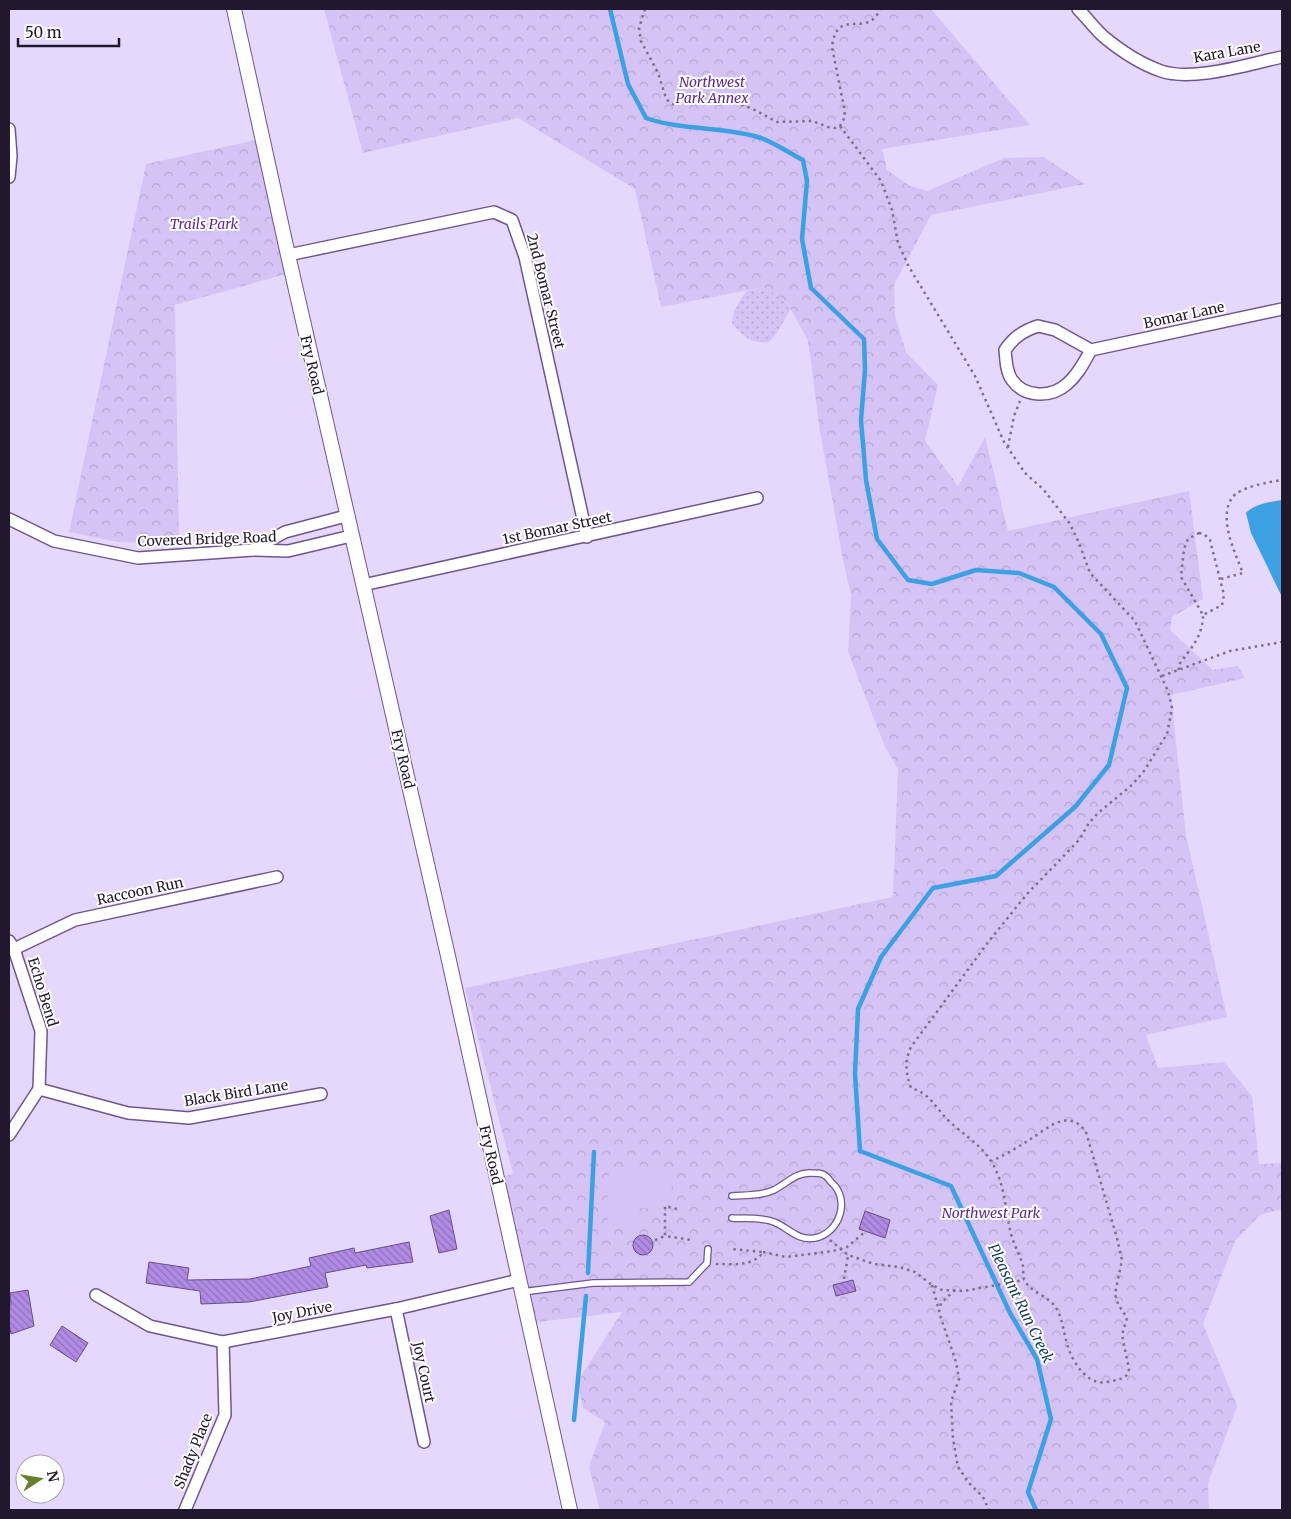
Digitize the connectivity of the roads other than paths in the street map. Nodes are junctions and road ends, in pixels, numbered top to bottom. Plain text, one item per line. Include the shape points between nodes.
1 (234, 9) edge
2 (1078, 9) edge
3 (1282, 56) edge
4 (9, 129) edge
5 (9, 177) edge
6 (288, 255) junction
7 (1282, 309) edge
8 (1091, 350) junction
9 (757, 498) dead end
10 (346, 516) junction
11 (9, 519) edge
12 (351, 536) junction
13 (587, 537) junction
14 (253, 550) junction
15 (363, 585) junction
16 (277, 877) dead end
17 (11, 945) edge
18 (39, 1089) junction
19 (321, 1094) dead end
20 (9, 1135) edge
21 (732, 1196) dead end
22 (732, 1218) dead end
23 (708, 1249) dead end
24 (521, 1286) junction
25 (96, 1295) dead end
26 (396, 1309) junction
27 (223, 1342) junction
28 (424, 1442) dead end
29 (185, 1510) edge
30 (570, 1510) edge

1 - 6 street, Fry Road
2 - 3 street, Kara Lane via 1104,37 1138,61 1162,72 1218,71
4 - 5 street
6 - 10 street, Fry Road
6 - 13 street, 2nd Bomar Street via 494,212 512,220 525,257
7 - 8 street, Bomar Lane
8 - 8 street via 1066,385 1054,392 1038,394 1024,391 1011,379 1005,350 1025,330 1038,326 1055,330
9 - 13 street, 1st Bomar Street
10 - 12 street, Fry Road
10 - 14 street, Covered Bridge Road via 286,532
11 - 14 street, Covered Bridge Road via 54,541 138,558
12 - 14 street, Covered Bridge Road via 288,552
12 - 15 street, Fry Road
13 - 15 street, 1st Bomar Street
15 - 24 street, Fry Road
16 - 17 street, Raccoon Run via 76,920
17 - 18 street, Echo Bend via 42,1030
18 - 19 street, Black Bird Lane via 128,1113 189,1118
18 - 20 street
21 - 22 lane via 772,1191 808,1172 823,1174 835,1185 841,1200 841,1216 831,1231 806,1239 775,1222
23 - 24 lane via 707,1263 689,1282
24 - 26 street, Joy Drive
24 - 30 street, Fry Road
25 - 27 street, Joy Drive via 150,1326
26 - 27 street, Joy Drive
26 - 28 street, Joy Court
27 - 29 street, Shady Place via 225,1414

